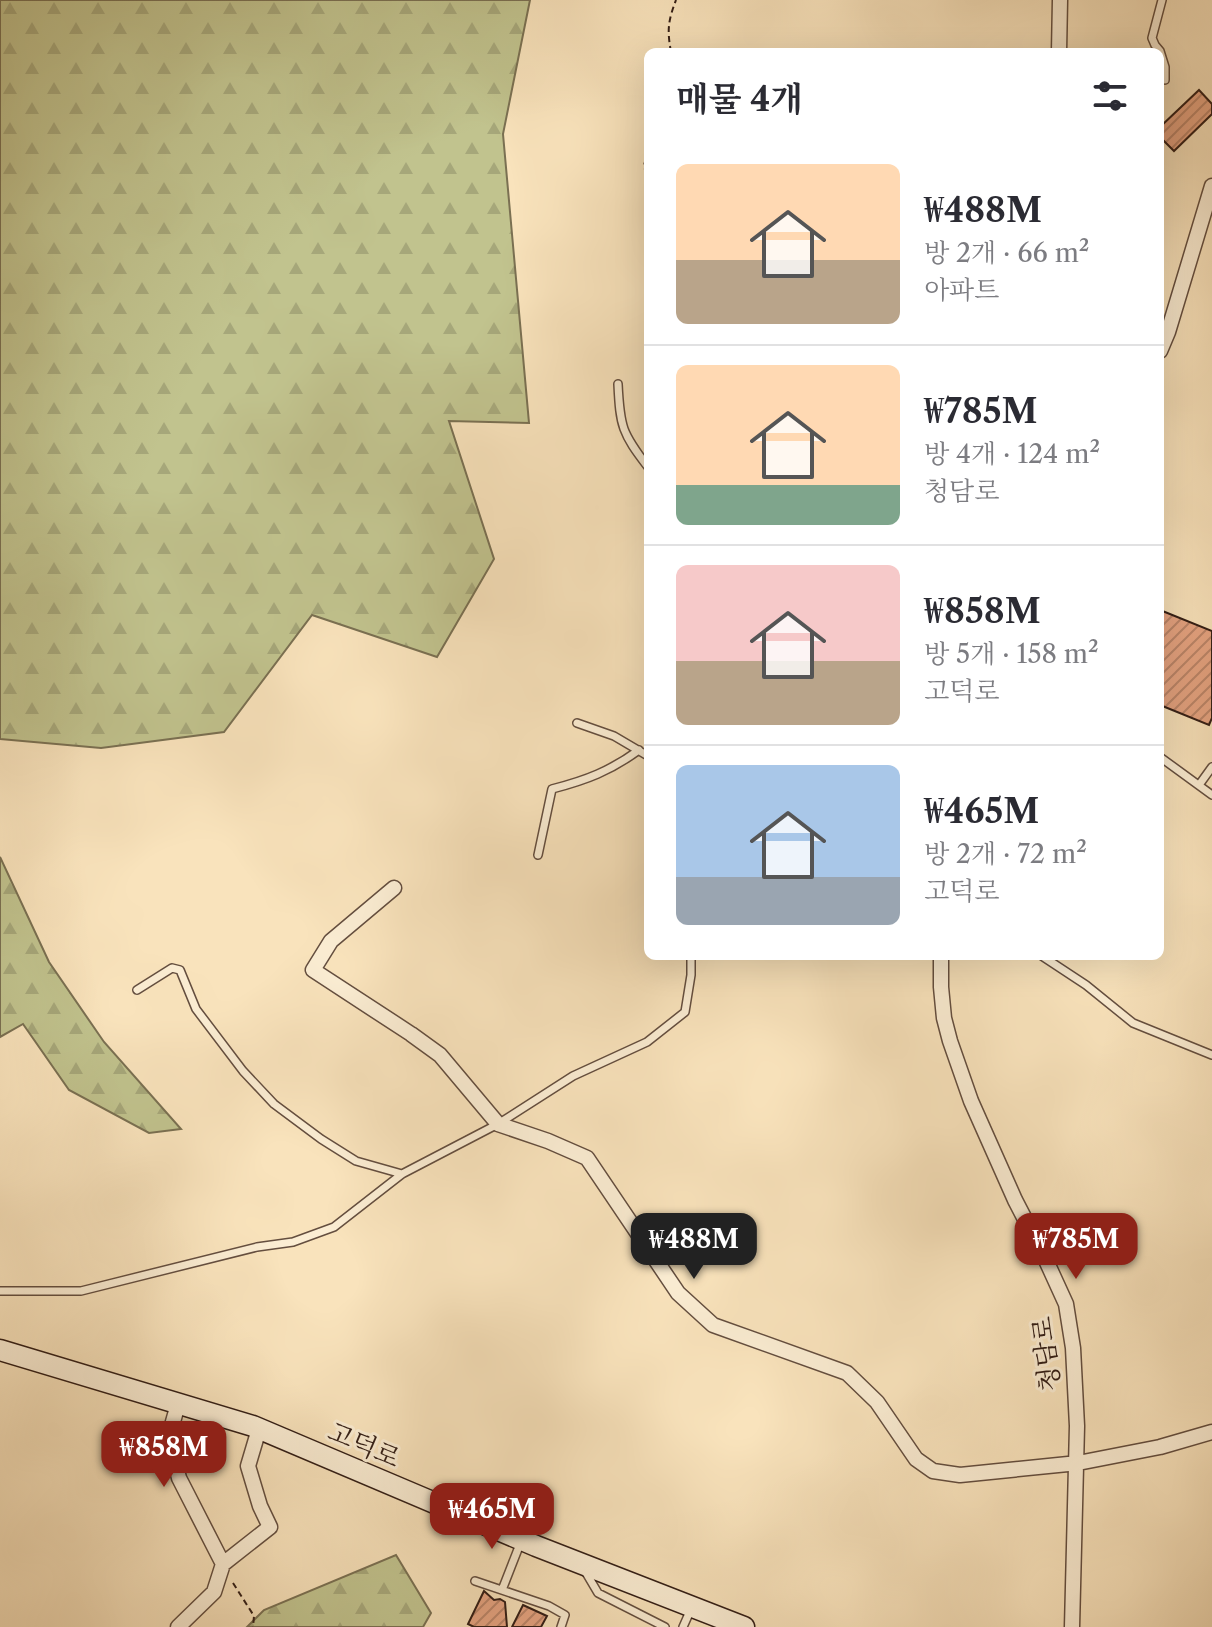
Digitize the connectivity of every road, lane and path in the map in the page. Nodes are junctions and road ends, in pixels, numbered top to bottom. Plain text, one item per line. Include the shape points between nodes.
1 (676, 0) edge
2 (1060, 0) edge
3 (1162, 0) edge
4 (670, 48) edge
5 (1059, 48) edge
6 (1158, 48) edge
7 (1164, 64) edge
8 (1165, 80) dead end
9 (1212, 186) edge
10 (1164, 342) edge
11 (618, 384) dead end
12 (644, 462) edge
13 (577, 723) dead end
14 (639, 750) junction
15 (644, 753) edge
16 (1164, 760) edge
17 (1212, 767) edge
18 (1199, 785) junction
19 (1212, 795) edge
20 (538, 855) dead end
21 (394, 888) dead end
22 (691, 960) edge
23 (941, 960) edge
24 (1048, 960) edge
25 (137, 990) dead end
26 (1212, 1055) edge
27 (498, 1124) junction
28 (402, 1174) junction
29 (0, 1291) edge
30 (0, 1350) edge
31 (178, 1404) junction
32 (259, 1429) junction
33 (1212, 1432) edge
34 (1078, 1463) junction
35 (522, 1540) junction
36 (580, 1563) junction
37 (223, 1564) junction
38 (475, 1581) dead end
39 (502, 1590) junction
40 (691, 1607) junction
41 (178, 1627) edge
42 (253, 1627) edge
43 (561, 1627) edge
44 (665, 1627) edge
45 (683, 1627) edge
46 (744, 1627) edge
47 (1072, 1627) edge

1 - 4 path via 669,20
2 - 5 street
3 - 6 lane via 1152,38
7 - 8 lane
9 - 10 street
11 - 12 lane via 620,420
13 - 14 lane
14 - 15 lane
14 - 20 lane via 618,765 552,789
16 - 18 lane
17 - 18 lane
18 - 19 lane
21 - 27 street via 331,941 313,970 440,1055
22 - 27 lane via 685,1012 647,1042 573,1076
23 - 34 street, 청담로 via 944,1018 971,1101 1066,1304
24 - 26 lane via 1133,1023
25 - 28 lane via 172,968 180,970 196,1009 274,1104 356,1161
27 - 28 lane
27 - 34 street via 587,1158 678,1293 713,1325 847,1373 877,1402 916,1459 933,1471 960,1475
28 - 29 lane via 334,1227 293,1242 81,1291
30 - 31 main road, 고덕로
31 - 32 main road, 고덕로
31 - 37 street via 169,1436 179,1478
32 - 35 main road, 고덕로
32 - 37 street via 248,1466 270,1527
33 - 34 street
34 - 47 street, 청담로
35 - 36 main road, 고덕로
35 - 39 lane
36 - 40 main road, 고덕로
36 - 44 lane via 598,1593
37 - 41 street via 214,1592
37 - 42 path via 254,1616
38 - 39 lane
39 - 43 lane via 565,1615
40 - 45 lane
40 - 46 main road, 고덕로

